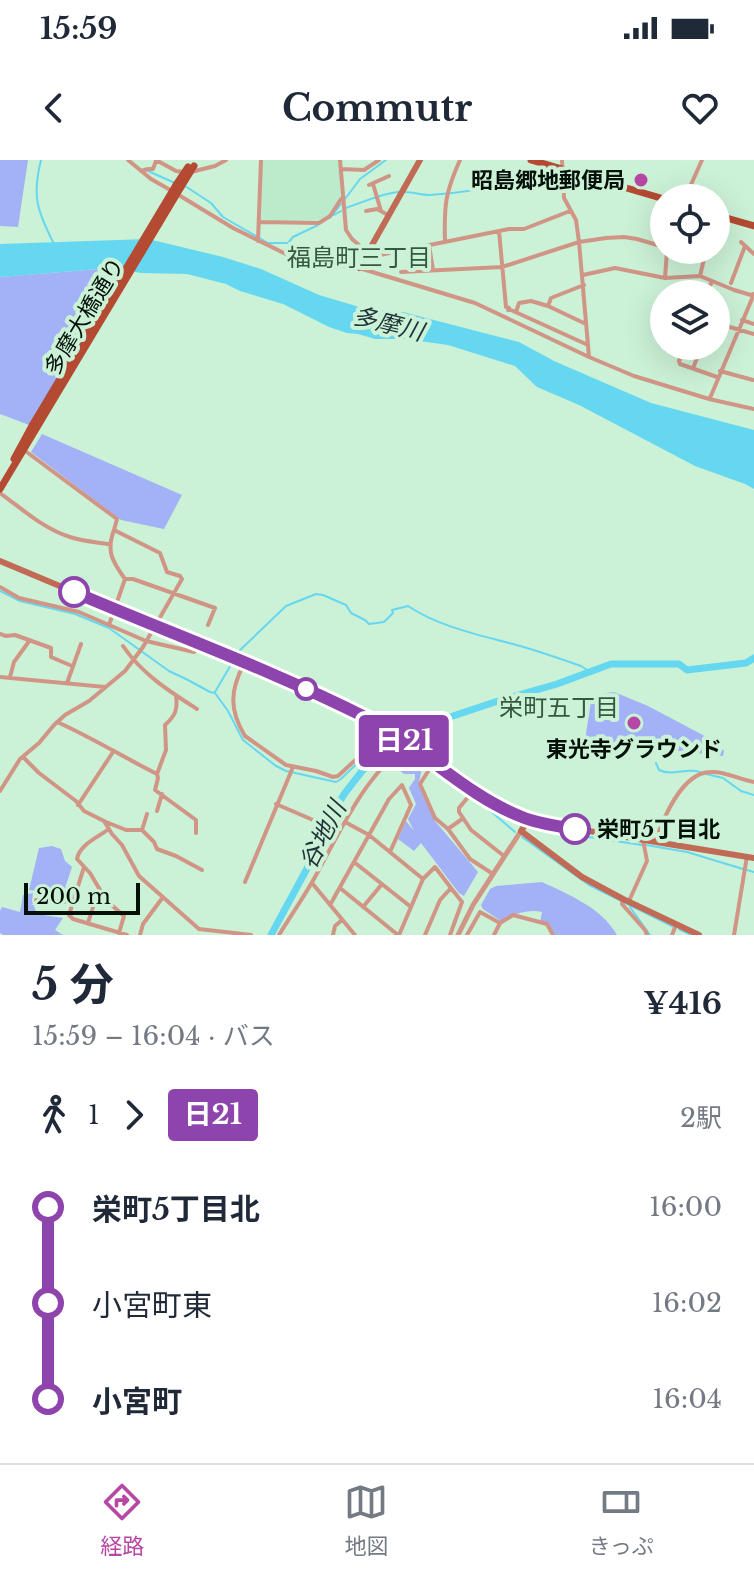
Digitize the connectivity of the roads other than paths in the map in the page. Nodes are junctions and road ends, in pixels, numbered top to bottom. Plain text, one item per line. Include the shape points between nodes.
1 (128, 160) edge
2 (156, 160) edge
3 (226, 160) edge
4 (261, 160) edge
5 (340, 160) edge
6 (379, 160) edge
7 (420, 160) edge
8 (460, 160) edge
9 (531, 160) edge
10 (562, 160) edge
11 (702, 160) edge
12 (193, 163) edge
13 (341, 169) junction
14 (563, 169) junction
15 (144, 170) junction
16 (387, 176) dead end
17 (691, 184) edge
18 (175, 191) junction
19 (650, 195) edge
20 (343, 201) junction
21 (366, 211) dead end
22 (570, 211) junction
23 (384, 213) junction
24 (730, 219) edge
25 (259, 222) junction
26 (754, 226) edge
27 (499, 231) junction
28 (258, 239) junction
29 (445, 242) junction
30 (579, 242) junction
31 (650, 243) edge
32 (429, 245) junction
33 (754, 254) edge
34 (365, 255) junction
35 (665, 264) edge
36 (703, 264) edge
37 (502, 267) junction
38 (359, 268) junction
39 (433, 270) junction
40 (401, 272) dead end
41 (583, 275) junction
42 (700, 276) junction
43 (665, 278) junction
44 (710, 280) edge
45 (731, 283) dead end
46 (584, 285) junction
47 (730, 288) edge
48 (754, 294) edge
49 (548, 306) junction
50 (511, 311) junction
51 (742, 320) junction
52 (586, 324) junction
53 (754, 324) edge
54 (730, 328) edge
55 (737, 331) junction
56 (754, 334) edge
57 (588, 345) junction
58 (589, 357) junction
59 (679, 360) edge
60 (696, 360) edge
61 (693, 368) junction
62 (719, 374) junction
63 (753, 380) edge
64 (710, 398) dead end
65 (754, 409) edge
66 (37, 423) junction
67 (24, 450) junction
68 (0, 490) edge
69 (114, 530) junction
70 (109, 544) junction
71 (0, 561) edge
72 (125, 579) junction
73 (0, 587) edge
74 (174, 594) junction
75 (115, 609) junction
76 (109, 625) junction
77 (208, 625) dead end
78 (155, 626) junction
79 (0, 634) edge
80 (30, 640) junction
81 (146, 641) junction
82 (81, 644) dead end
83 (201, 645) junction
84 (123, 646) dead end
85 (133, 660) junction
86 (245, 663) junction
87 (72, 666) junction
88 (0, 677) edge
89 (10, 677) junction
90 (67, 684) junction
91 (106, 687) junction
92 (176, 696) junction
93 (197, 709) dead end
94 (57, 722) junction
95 (445, 729) dead end
96 (392, 733) junction
97 (409, 744) junction
98 (113, 752) junction
99 (23, 757) junction
100 (434, 762) junction
101 (292, 770) junction
102 (157, 774) junction
103 (754, 782) edge
104 (474, 790) junction
105 (0, 791) edge
106 (162, 794) junction
107 (276, 804) junction
108 (78, 805) junction
109 (157, 811) dead end
110 (147, 814) dead end
111 (463, 819) junction
112 (529, 819) junction
113 (104, 821) junction
114 (345, 822) junction
115 (320, 823) dead end
116 (109, 829) junction
117 (448, 829) junction
118 (142, 830) junction
119 (521, 831) junction
120 (196, 833) dead end
121 (369, 835) junction
122 (643, 840) junction
123 (655, 842) junction
124 (390, 852) junction
125 (504, 856) junction
126 (750, 857) edge
127 (354, 862) junction
128 (84, 867) junction
129 (202, 870) dead end
130 (493, 874) junction
131 (423, 879) junction
132 (245, 882) dead end
133 (312, 883) junction
134 (382, 884) junction
135 (99, 888) junction
136 (340, 888) junction
137 (451, 888) junction
138 (163, 897) junction
139 (36, 900) dead end
140 (626, 900) junction
141 (73, 902) junction
142 (330, 905) junction
143 (363, 907) junction
144 (411, 907) junction
145 (342, 920) junction
146 (88, 923) junction
147 (500, 923) junction
148 (676, 925) junction
149 (199, 932) edge
150 (119, 933) junction
151 (218, 933) edge
152 (235, 934) edge
153 (127, 935) edge
154 (140, 935) edge
155 (251, 935) edge
156 (279, 935) edge
157 (333, 935) edge
158 (355, 935) edge
159 (399, 935) edge
160 (425, 935) edge
161 (450, 935) edge
162 (458, 935) edge
163 (467, 935) edge
164 (494, 935) edge
165 (553, 935) edge
166 (647, 935) edge
167 (672, 935) edge
168 (699, 935) edge
169 (734, 935) edge

1 - 15 street
2 - 3 street via 188,173
2 - 15 street via 153,169
4 - 25 street
5 - 13 street
6 - 13 street via 364,170
7 - 23 main road
8 - 29 street via 447,192
9 - 14 main road
10 - 14 street
11 - 17 street
12 - 18 main road, 多摩大橋通り, bridge
13 - 20 street
14 - 19 main road
14 - 22 street
15 - 18 street
16 - 23 street via 371,185
18 - 28 street
18 - 66 main road, 多摩大橋通り
20 - 25 street via 319,223
20 - 34 street via 346,230
21 - 23 street
22 - 27 street via 524,229
22 - 30 street
23 - 34 main road
24 - 26 main road
25 - 28 street
27 - 29 street
27 - 37 street
28 - 38 street via 298,259
29 - 32 street
30 - 31 street via 624,237
30 - 37 street
30 - 41 street
32 - 34 street
32 - 39 street
33 - 45 street via 743,244
34 - 38 main road
35 - 43 street
36 - 42 street
37 - 39 street
37 - 50 street via 506,307
38 - 58 street via 485,307
39 - 40 street
41 - 43 street via 615,268
41 - 46 street
42 - 43 street
42 - 44 street
46 - 49 street via 551,298
46 - 52 street
47 - 48 street
48 - 51 street
49 - 50 street via 531,301
49 - 52 street
50 - 57 street
51 - 53 street
51 - 55 street
52 - 57 street
54 - 55 street
55 - 56 street
55 - 62 street
57 - 58 street
58 - 65 street via 672,388
59 - 61 street
60 - 61 street
61 - 62 street
62 - 63 street
62 - 64 street
66 - 67 main road, 多摩大橋通り
66 - 68 main road, 多摩大橋通り
67 - 68 main road, 多摩大橋通り
67 - 69 street via 117,519
68 - 70 street via 54,530
69 - 70 street
69 - 74 street via 160,553 167,572 182,579
70 - 72 street
71 - 75 main road
72 - 74 street
72 - 75 street
73 - 76 street via 19,598
74 - 77 street via 215,608
74 - 78 street
75 - 76 street
75 - 78 main road
76 - 81 street
78 - 81 street
78 - 83 main road
79 - 80 street
80 - 87 street via 51,648 51,657
80 - 89 street
81 - 83 street via 194,652
81 - 85 street
82 - 87 street
83 - 86 main road
84 - 85 street
85 - 91 street
85 - 92 street
86 - 96 main road
86 - 101 street via 232,703 240,729
87 - 90 street
88 - 89 street
89 - 90 street
90 - 91 street
91 - 94 street
92 - 93 street
92 - 102 street
94 - 98 street
94 - 99 street
95 - 97 street
96 - 97 main road
96 - 101 street via 338,776
97 - 100 main road
97 - 114 street via 371,781
98 - 102 street
98 - 108 street
99 - 105 street
99 - 108 street
100 - 104 main road
100 - 117 street via 420,784 435,818
101 - 107 street
102 - 106 street via 155,790
103 - 123 street via 720,773 688,780
104 - 111 street via 459,808
104 - 112 main road
106 - 109 street
106 - 120 street via 196,820
107 - 115 street
107 - 132 street
108 - 113 street
110 - 118 street
111 - 117 street
111 - 125 street
112 - 119 main road
112 - 122 main road
113 - 116 street
113 - 118 street
114 - 121 street
114 - 133 street
116 - 128 street via 78,852
116 - 138 street via 139,876
117 - 130 street via 470,859
118 - 129 street via 157,849
119 - 125 street
119 - 140 main road via 582,877
121 - 124 street
121 - 124 street via 402,785 411,805
121 - 127 street
122 - 123 main road
122 - 140 street via 647,861
123 - 126 main road
124 - 131 street
125 - 130 street
126 - 169 street
127 - 134 street
127 - 136 street
128 - 135 street
128 - 141 street
130 - 162 street
131 - 137 street via 435,867
131 - 144 street
133 - 142 street
133 - 156 street
134 - 143 street
134 - 144 street
135 - 146 street
135 - 150 street via 124,916
136 - 142 street
136 - 143 street
137 - 160 street
137 - 161 street via 462,902
138 - 149 street
138 - 154 street
139 - 141 street
140 - 148 main road
140 - 166 street via 622,904
141 - 146 street via 69,915
142 - 145 street
143 - 159 street
144 - 159 street
145 - 157 street
145 - 158 street
146 - 150 street
147 - 163 street via 480,912
147 - 164 street
147 - 165 street via 513,915 547,924
148 - 167 street
148 - 168 main road
149 - 151 street
150 - 153 street
151 - 152 street
152 - 155 street

